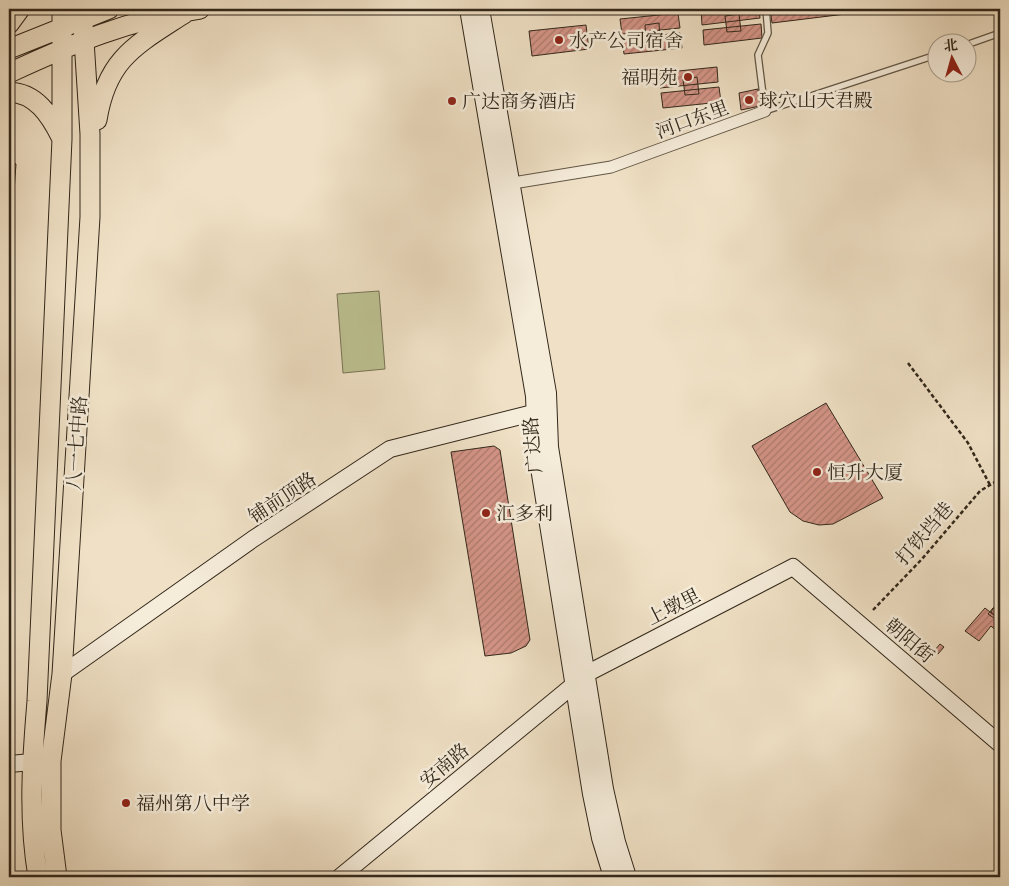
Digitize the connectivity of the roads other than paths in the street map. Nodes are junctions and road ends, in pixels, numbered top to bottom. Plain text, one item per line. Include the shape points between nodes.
1 (20, 9) edge
2 (109, 9) edge
3 (195, 9) edge
4 (468, 9) edge
5 (481, 9) edge
6 (766, 9) edge
7 (82, 14) edge
8 (62, 17) edge
9 (9, 24) edge
10 (1000, 34) edge
11 (85, 40) junction
12 (976, 42) edge
13 (9, 49) edge
14 (63, 49) junction
15 (926, 58) edge
16 (9, 73) edge
17 (9, 92) edge
18 (765, 111) junction
19 (90, 134) junction
20 (62, 139) junction
21 (513, 183) junction
22 (543, 411) junction
23 (793, 567) joint
24 (588, 673) junction
25 (62, 674) junction
26 (574, 684) junction
27 (1000, 744) edge
28 (9, 764) edge
29 (31, 767) junction
30 (51, 767) junction
31 (9, 774) edge
32 (38, 877) edge
33 (57, 877) edge
34 (340, 877) edge
35 (612, 877) edge
36 (628, 877) edge

1 - 9 main road
2 - 7 main road
3 - 11 main road via 150,17
3 - 19 main road via 144,40 122,59 109,77
4 - 22 main road, 广达路
5 - 21 main road, 广达路
6 - 18 lane via 768,33 758,55
7 - 8 main road
7 - 11 main road, 八一七中路
8 - 13 main road
8 - 14 main road, 八一七中路
10 - 12 lane
11 - 14 main road
11 - 19 main road, 八一七中路
14 - 16 main road
14 - 20 main road, 八一七中路
15 - 18 lane, 河口东里
17 - 20 main road via 32,98 50,117
18 - 21 street, 河口东里 via 611,167
19 - 25 main road, 八一七中路 via 90,217
20 - 29 main road, 八一七中路 via 37,701
21 - 22 main road, 广达路
22 - 24 main road, 广达路
22 - 25 main road, 铺前顶路 via 390,450 253,539
22 - 26 main road, 广达路 via 536,449
23 - 24 main road, 上墩里
23 - 27 main road, 朝阳街
24 - 26 main road, 上墩里
24 - 36 main road, 广达路 via 607,798
25 - 30 main road, 八一七中路
26 - 34 main road, 安南路
26 - 35 main road, 广达路 via 600,838
28 - 29 main road
29 - 30 main road
29 - 31 main road
29 - 32 main road, 八一七中路 via 31,823
30 - 33 main road, 八一七中路 via 51,830

